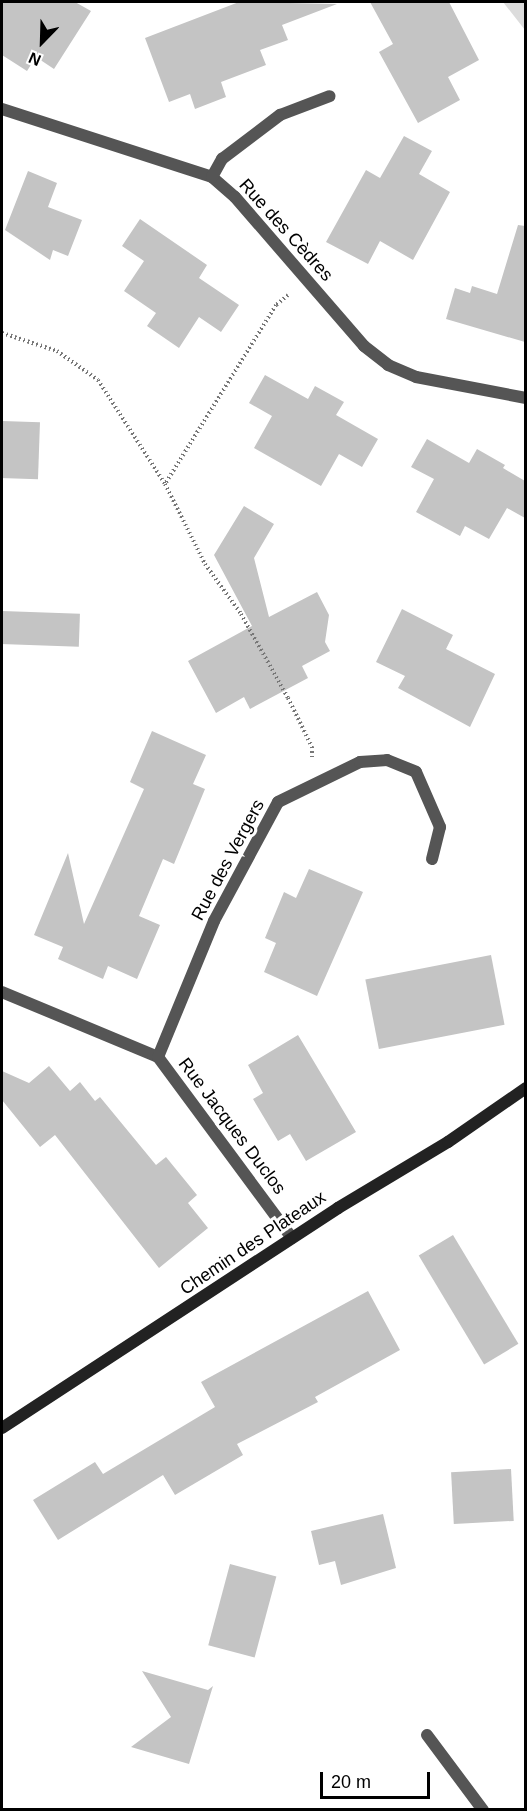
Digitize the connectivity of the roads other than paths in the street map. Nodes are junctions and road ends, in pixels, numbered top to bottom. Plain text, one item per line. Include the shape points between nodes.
1 (330, 96) dead end
2 (2, 109) edge
3 (212, 177) junction
4 (525, 398) edge
5 (432, 859) dead end
6 (2, 992) edge
7 (158, 1058) junction
8 (525, 1088) edge
9 (292, 1238) junction
10 (2, 1428) edge
11 (427, 1735) dead end
12 (483, 1809) edge

1 - 3 street via 280,115 222,159
2 - 3 street, Rue des Cèdres
3 - 4 street, Rue des Cèdres via 364,346 388,365 416,377
5 - 7 street, Rue des Vergers via 440,827 416,772 387,760 360,762 278,802 214,921
6 - 7 street, Rue Jacques Duclos
7 - 9 street, Rue Jacques Duclos
8 - 9 street, Chemin des Plateaux via 448,1142
9 - 10 street, Chemin des Plateaux
11 - 12 street

